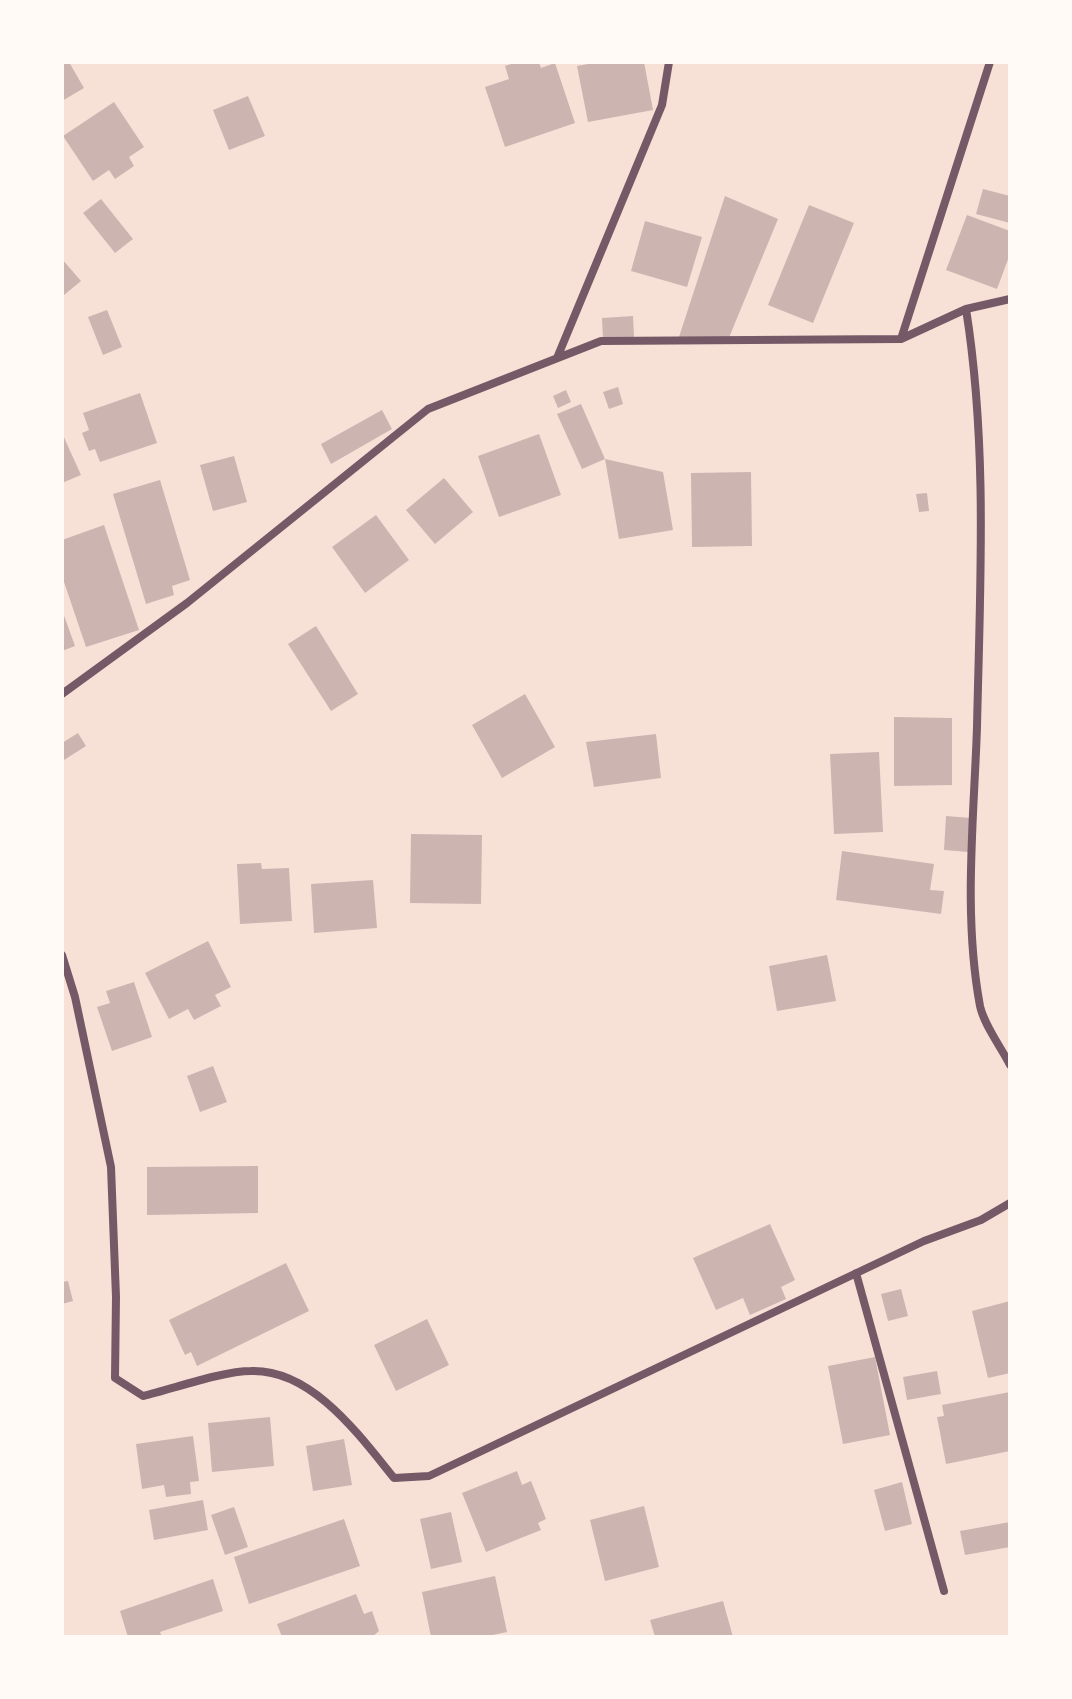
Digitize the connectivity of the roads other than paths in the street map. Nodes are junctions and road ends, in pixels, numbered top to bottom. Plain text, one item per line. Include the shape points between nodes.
1 (669, 62) edge
2 (990, 62) edge
3 (1010, 299) edge
4 (966, 309) junction
5 (901, 339) junction
6 (557, 358) junction
7 (62, 694) edge
8 (62, 955) edge
9 (1010, 1065) edge
10 (1010, 1203) edge
11 (856, 1273) junction
12 (944, 1591) dead end

1 - 6 street via 662,105
2 - 5 street
3 - 4 street
4 - 5 street
4 - 9 street via 978,385 979,467 971,893 980,1008
5 - 6 street via 601,341
6 - 7 street via 428,409 187,603
8 - 11 street via 111,1167 115,1378 143,1396 252,1370 303,1383 394,1478 429,1476
10 - 11 street
11 - 12 street

